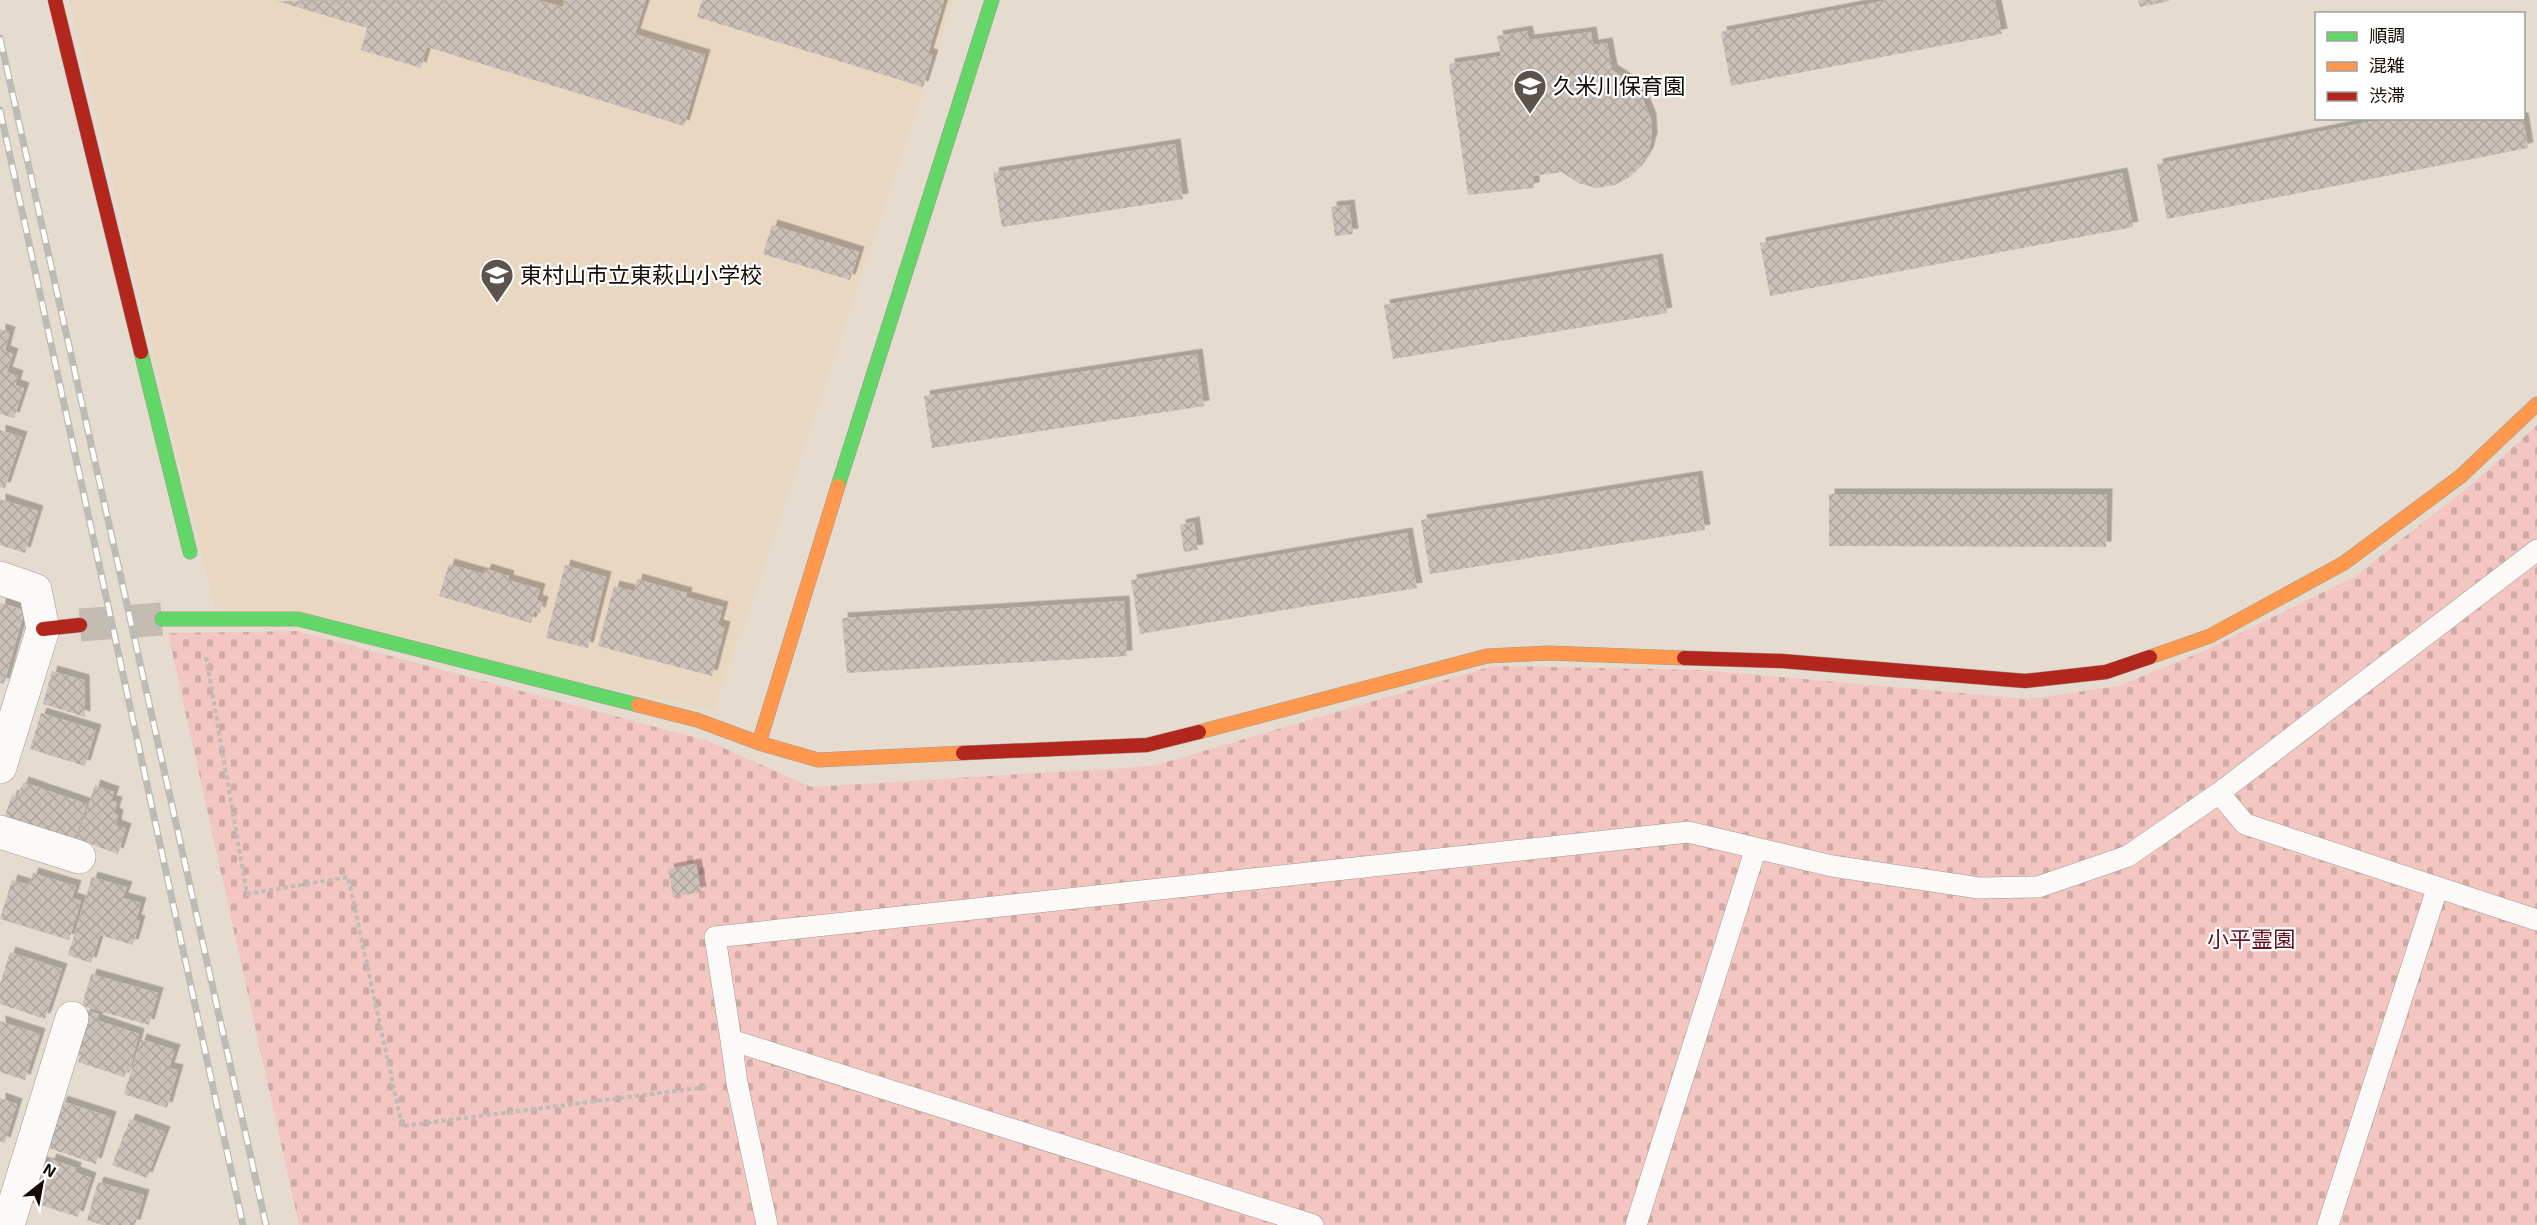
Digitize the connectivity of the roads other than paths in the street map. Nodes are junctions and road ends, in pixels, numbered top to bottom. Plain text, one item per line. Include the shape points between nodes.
1 (55, 0) edge
2 (992, 0) edge
3 (2537, 404) edge
4 (2537, 550) edge
5 (190, 552) dead end
6 (0, 578) edge
7 (162, 619) tunnel mouth
8 (80, 625) tunnel mouth
9 (43, 629) junction
10 (759, 742) junction
11 (0, 767) edge
12 (2219, 793) junction
13 (0, 832) edge
14 (1756, 848) junction
15 (79, 857) dead end
16 (2437, 889) junction
17 (2537, 921) edge
18 (72, 1018) dead end
19 (731, 1040) junction
20 (8, 1225) edge
21 (767, 1225) edge
22 (1313, 1225) edge
23 (1636, 1225) edge
24 (2328, 1225) edge

1 - 5 street
2 - 10 street
3 - 10 street via 2461,476 2344,563 2210,636 2106,672 2025,681 1782,662 1548,653 1487,656 1147,745 818,760
4 - 12 lane
6 - 9 street via 35,590
7 - 10 street via 298,619 697,720
8 - 9 street
9 - 11 street
12 - 14 lane via 2128,856 2038,887 1979,888 1832,866
12 - 16 lane via 2246,824
13 - 15 street
14 - 19 lane via 1688,832 715,937
14 - 23 lane
16 - 17 lane
16 - 24 lane
18 - 20 street
19 - 21 lane
19 - 22 lane

